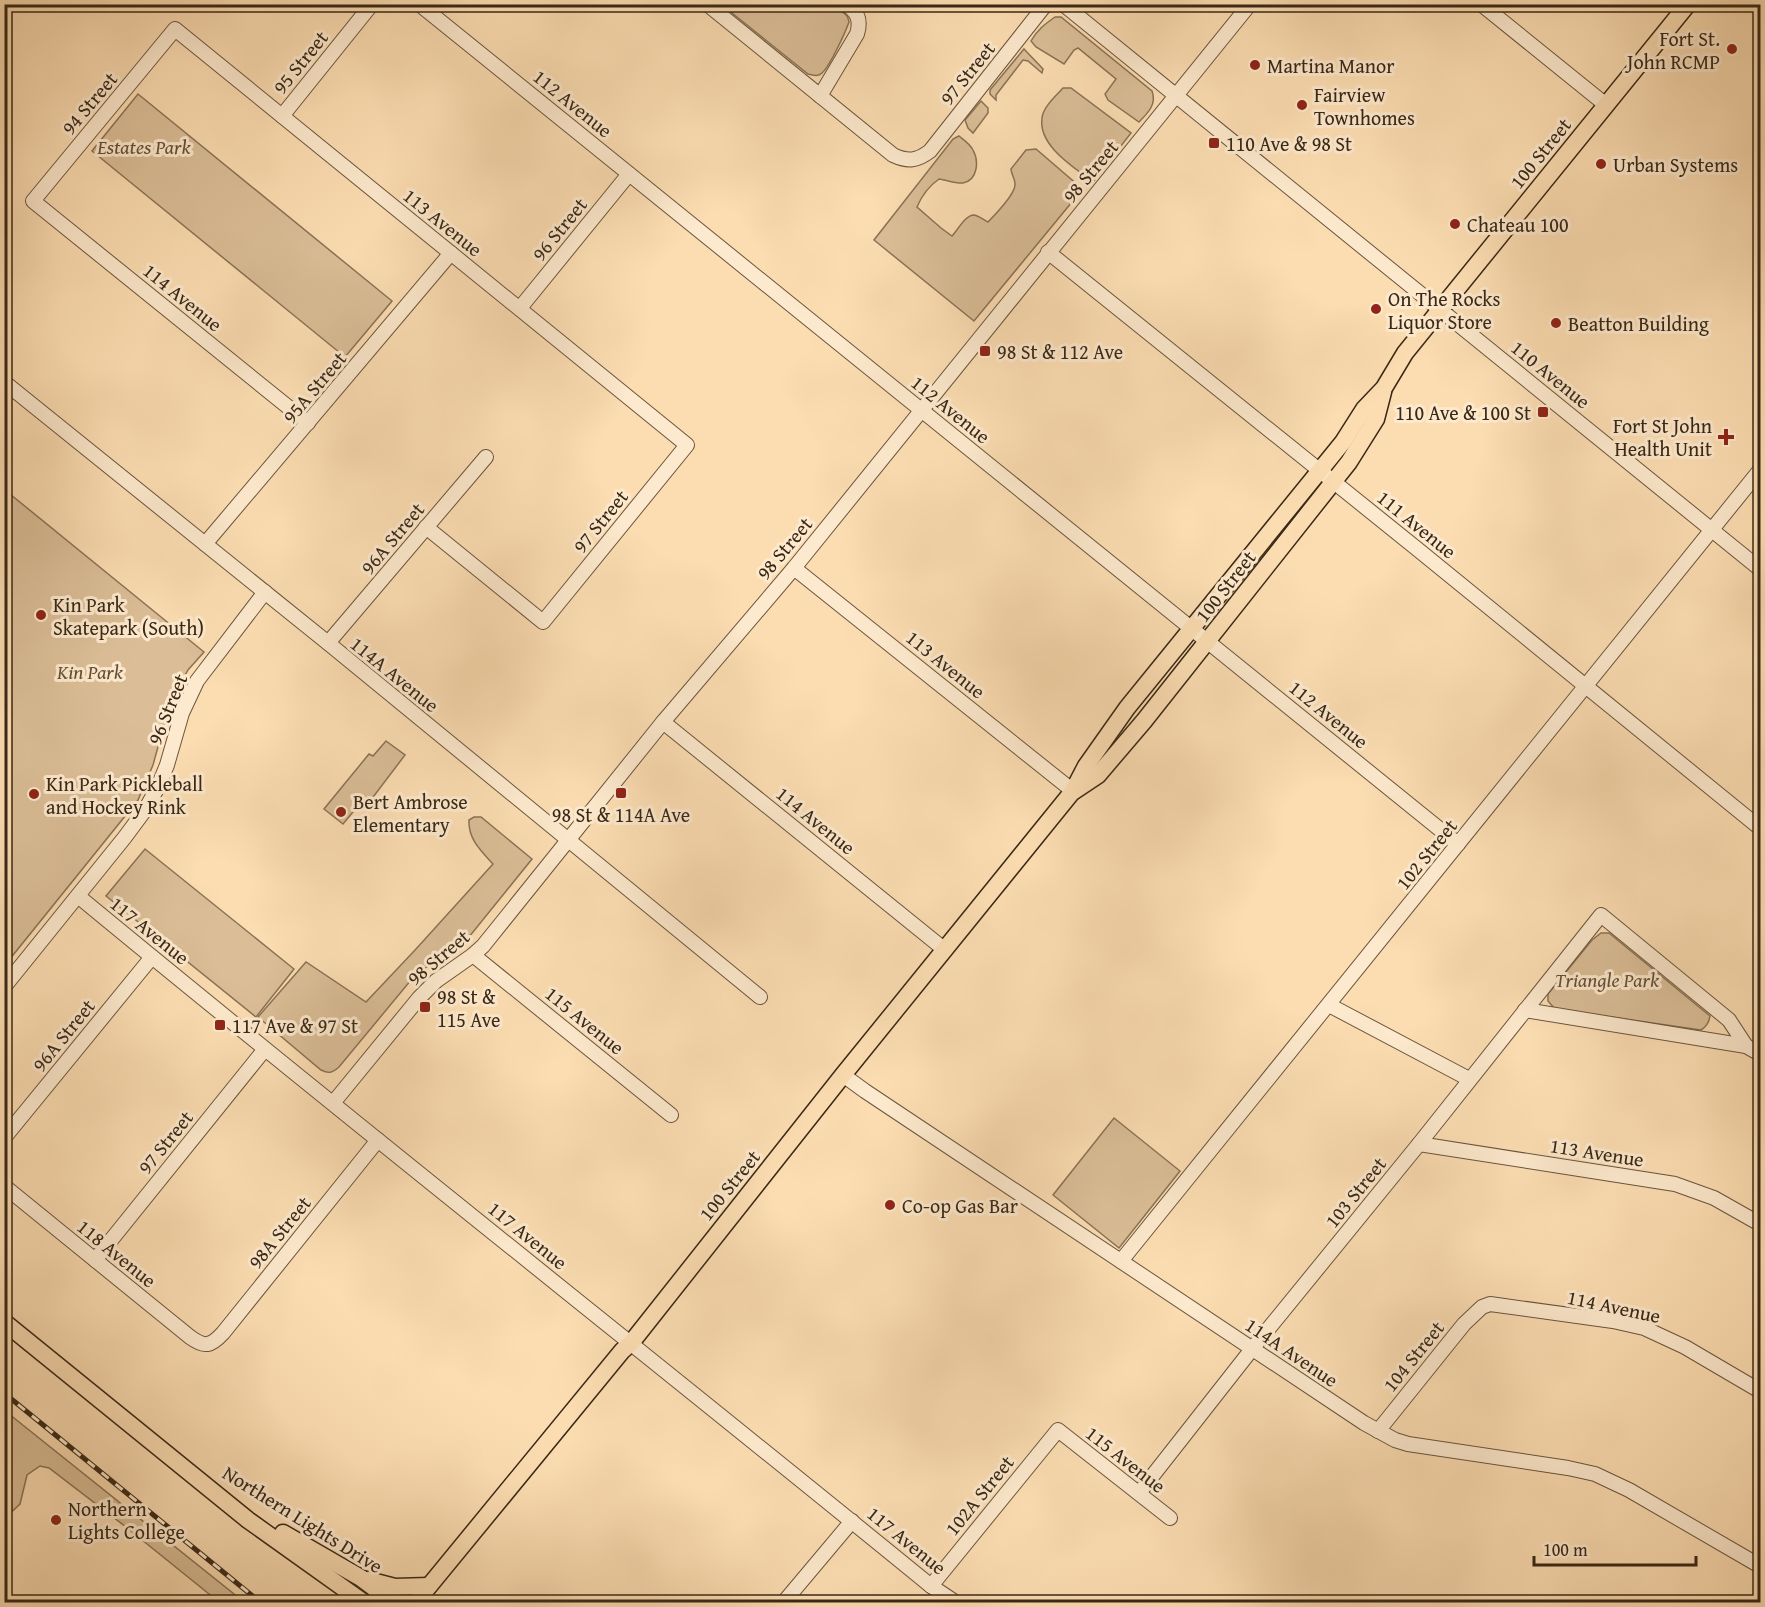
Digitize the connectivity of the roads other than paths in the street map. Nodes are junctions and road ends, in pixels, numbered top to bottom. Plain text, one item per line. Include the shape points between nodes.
1 (372, 4) edge
2 (419, 4) edge
3 (707, 4) edge
4 (845, 4) edge
5 (1046, 4) edge
6 (1063, 4) edge
7 (1250, 4) edge
8 (1481, 4) edge
9 (1688, 4) edge
10 (175, 29) joint
11 (820, 96) junction
12 (1177, 96) junction
13 (1606, 105) junction
14 (282, 116) junction
15 (629, 174) junction
16 (33, 201) joint
17 (1048, 252) junction
18 (451, 253) junction
19 (519, 308) junction
20 (1440, 309) junction
21 (4, 382) edge
22 (1384, 388) junction
23 (922, 411) junction
24 (308, 423) junction
25 (687, 445) joint
26 (486, 457) dead end
27 (1761, 470) edge
28 (1319, 471) junction
29 (1332, 482) junction
30 (426, 527) junction
31 (1713, 530) junction
32 (205, 544) junction
33 (794, 568) junction
34 (1761, 569) edge
35 (265, 592) junction
36 (1193, 629) junction
37 (1208, 641) junction
38 (328, 644) junction
39 (1586, 686) junction
40 (663, 722) junction
41 (1073, 791) junction
42 (1761, 828) edge
43 (568, 841) junction
44 (1458, 844) junction
45 (78, 896) junction
46 (945, 950) junction
47 (473, 955) junction
48 (152, 957) junction
49 (4, 987) edge
50 (760, 997) dead end
51 (1329, 1005) junction
52 (1525, 1010) junction
53 (1746, 1046) junction
54 (265, 1049) junction
55 (1761, 1054) edge
56 (843, 1075) junction
57 (1469, 1079) junction
58 (333, 1103) junction
59 (671, 1115) dead end
60 (4, 1138) edge
61 (378, 1140) junction
62 (1419, 1144) junction
63 (4, 1186) edge
64 (1761, 1224) edge
65 (94, 1260) junction
66 (1120, 1261) junction
67 (1482, 1307) joint
68 (4, 1322) edge
69 (631, 1342) junction
70 (208, 1345) joint
71 (1252, 1349) junction
72 (1761, 1391) edge
73 (1058, 1430) joint
74 (1378, 1431) junction
75 (189, 1472) junction
76 (1139, 1493) junction
77 (1170, 1518) dead end
78 (852, 1521) junction
79 (291, 1550) junction
80 (1761, 1566) edge
81 (361, 1578) junction
82 (429, 1586) junction
83 (931, 1586) junction
84 (348, 1602) edge
85 (363, 1602) edge
86 (393, 1602) edge
87 (416, 1602) edge
88 (784, 1602) edge
89 (955, 1602) edge

1 - 14 street, 95 Street
2 - 15 street, 112 Avenue
3 - 11 street
4 - 11 street via 856,11 859,28
5 - 11 street, 97 Street via 922,157 902,160 893,155
6 - 12 street, 110 Avenue
7 - 12 street, 98 Street
8 - 13 street
9 - 13 main road, 100 Street
10 - 14 street, 113 Avenue
10 - 16 street, 94 Street
12 - 17 street, 98 Street
12 - 20 street, 110 Avenue
13 - 20 main road, 100 Street
14 - 18 street, 113 Avenue
15 - 19 street, 96 Street
15 - 23 street, 112 Avenue
16 - 24 street, 114 Avenue
17 - 23 street, 98 Street
17 - 28 street, 111 Avenue
18 - 19 street, 113 Avenue
18 - 24 street, 95A Street
19 - 25 street, 113 Avenue
20 - 22 main road, 100 Street via 1405,353
20 - 31 street, 110 Avenue
21 - 32 street, 114A Avenue
22 - 28 main road, 100 Street
22 - 29 main road, 100 Street via 1376,419
23 - 33 street, 98 Street
23 - 36 street, 112 Avenue
24 - 32 street, 95A Street
25 - 30 street, 97 Street via 543,622
26 - 30 street, 96A Street
27 - 31 street, 102 Street
28 - 29 street, 111 Avenue
28 - 36 main road, 100 Street
29 - 37 main road, 100 Street
29 - 39 street, 111 Avenue
30 - 38 street, 96A Street
31 - 34 street, 110 Avenue
31 - 39 street, 102 Street
32 - 35 street, 114A Avenue
33 - 40 street, 98 Street
33 - 41 street, 113 Avenue
35 - 38 street, 114A Avenue
35 - 45 street, 96 Street via 197,681 182,712 158,787 145,810
36 - 37 street, 112 Avenue
36 - 41 main road, 100 Street via 1127,708
37 - 41 main road, 100 Street via 1098,775
37 - 44 street, 112 Avenue
38 - 43 street, 114A Avenue
39 - 42 street, 111 Avenue
39 - 44 street, 102 Street
40 - 43 street, 98 Street
40 - 46 street, 114 Avenue
41 - 46 main road, 100 Street
43 - 47 street, 98 Street
43 - 50 street, 114A Avenue
44 - 51 street, 102 Street
45 - 48 street, 117 Avenue
45 - 49 street, 96 Street
46 - 56 main road, 100 Street
47 - 58 street, 98 Street via 418,998
47 - 59 street, 115 Avenue
48 - 54 street, 117 Avenue
48 - 60 street, 96A Street
51 - 57 street
51 - 66 street, 102 Street
52 - 53 street
52 - 53 street, 103 Street via 1601,915 1729,1020
52 - 57 street, 103 Street
53 - 55 street
54 - 58 street, 117 Avenue
54 - 65 street, 97 Street
56 - 66 street, 114A Avenue
56 - 69 main road, 100 Street
57 - 62 street, 103 Street
58 - 61 street, 117 Avenue
61 - 69 street, 117 Avenue
61 - 70 street, 98A Street via 223,1333
62 - 64 street, 113 Avenue via 1675,1184 1714,1198
62 - 71 street, 103 Street
63 - 65 street, 118 Avenue
65 - 70 street, 118 Avenue via 198,1344
66 - 71 street, 114A Avenue
67 - 72 street, 114 Avenue via 1504,1305 1644,1328
67 - 74 street, 104 Street
68 - 75 main road, Northern Lights Drive
69 - 78 street, 117 Avenue
69 - 82 main road, 100 Street
71 - 74 street, 114A Avenue
71 - 76 street, 103 Street
73 - 76 street, 115 Avenue
73 - 83 street, 102A Street
74 - 80 street, 114A Avenue via 1408,1444 1595,1474
75 - 79 main road, Northern Lights Drive
75 - 81 main road, Northern Lights Drive
76 - 77 street, 115 Avenue
78 - 83 street, 117 Avenue
78 - 88 street
79 - 84 main road
79 - 85 main road, Northern Lights Drive
81 - 82 main road via 395,1587
81 - 86 main road, Northern Lights Drive
82 - 87 main road, 100 Street
83 - 89 street, 117 Avenue

